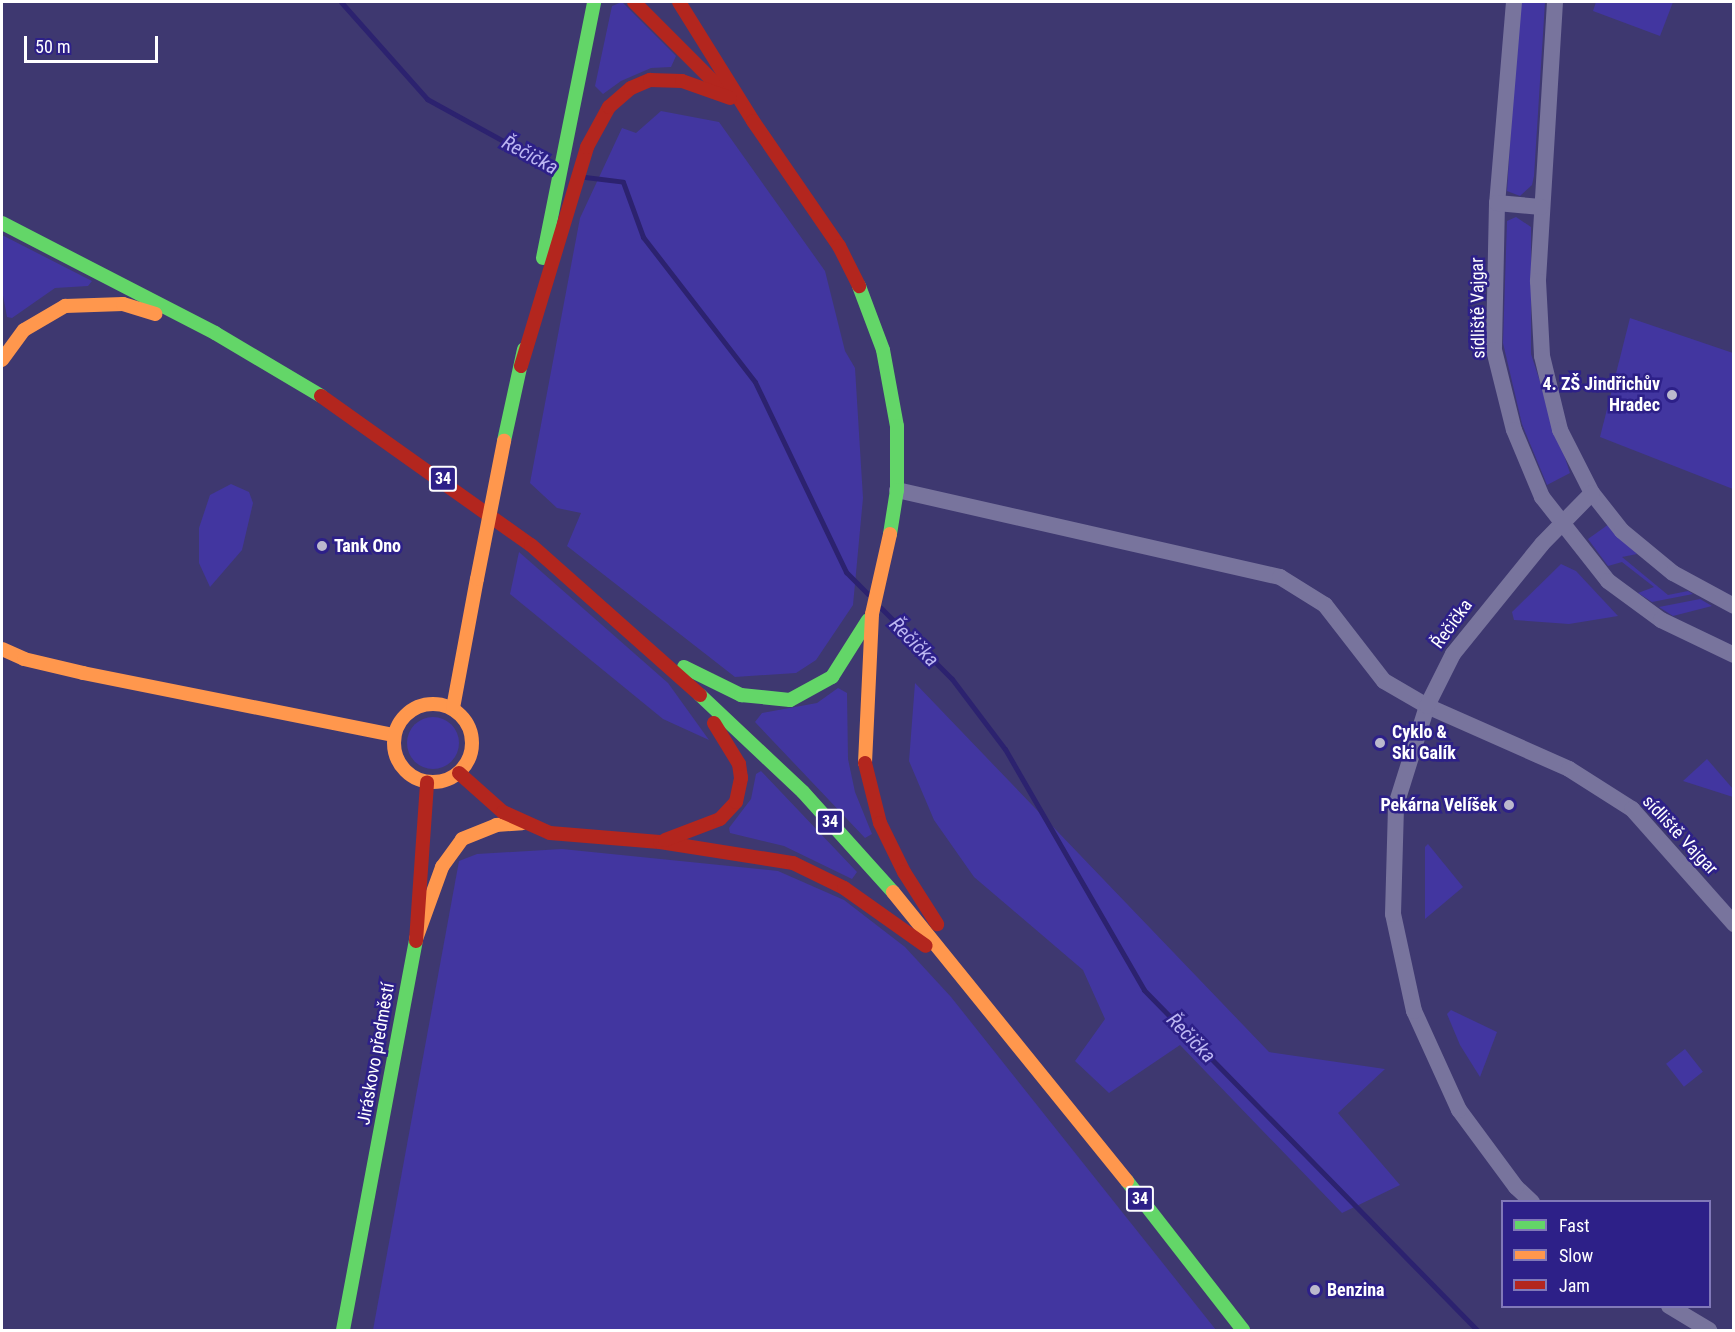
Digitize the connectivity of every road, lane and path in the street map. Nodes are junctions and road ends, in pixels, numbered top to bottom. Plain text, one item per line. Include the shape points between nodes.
1 (594, 2) edge
2 (634, 2) edge
3 (679, 2) edge
4 (1514, 2) edge
5 (1555, 2) edge
6 (730, 98) junction
7 (753, 121) junction
8 (1497, 203) junction
9 (1541, 207) junction
10 (2, 223) edge
11 (215, 333) junction
12 (2, 360) edge
13 (520, 366) junction
14 (897, 490) junction
15 (1592, 493) junction
16 (1562, 523) junction
17 (1734, 606) edge
18 (872, 614) junction
19 (2, 649) edge
20 (653, 651) junction
21 (1734, 655) edge
22 (689, 685) junction
23 (1427, 706) junction
24 (453, 708) junction
25 (394, 735) junction
26 (459, 773) junction
27 (427, 782) junction
28 (522, 823) junction
29 (660, 842) junction
30 (1734, 924) edge
31 (416, 939) junction
32 (960, 971) junction
33 (971, 986) junction
34 (1530, 1200) edge
35 (1672, 1308) edge
36 (343, 1330) edge
37 (1243, 1330) edge
38 (1709, 1330) edge

1 - 13 main road
2 - 6 main road
3 - 7 main road
4 - 8 street, sídliště Vajgar
5 - 9 street
6 - 7 main road
6 - 13 main road via 682,81 650,80 631,88 609,107 587,147
7 - 14 main road via 835,238 874,323 890,377 897,426
8 - 9 street
8 - 16 street, sídliště Vajgar via 1494,350 1514,430 1542,496
9 - 15 street via 1538,280 1542,356 1560,430
10 - 11 main road, 34
11 - 12 main road via 123,304 83,303 65,306 37,320 11,344
11 - 20 main road, 34 via 396,444 531,545
13 - 24 main road, bridge
14 - 18 main road
14 - 23 street, sídliště Vajgar via 1280,577 1325,605 1384,681
15 - 16 street, Řečička
15 - 17 street via 1622,531 1673,573
16 - 21 street, sídliště Vajgar via 1608,581 1644,609
16 - 23 street, Řečička via 1469,631 1443,670
18 - 20 main road via 832,676 810,693 790,700 762,700 725,689
18 - 33 main road via 862,734 870,792 900,864
19 - 25 main road via 24,659 83,674
20 - 22 main road, 34
22 - 29 main road via 732,748 739,764 740,791 736,802 720,819
22 - 32 main road, 34 via 803,792
23 - 30 street, sídliště Vajgar via 1569,769 1632,809
23 - 34 street, Řečička via 1396,805 1393,914 1414,1011 1459,1110
24 - 25 main road via 428,703 416,707 398,723
24 - 26 main road via 471,734 470,755
25 - 27 main road via 393,748 405,771
26 - 27 main road via 449,779
26 - 28 main road via 503,813
27 - 31 main road, Jiráskovo předměstí
28 - 29 main road via 550,833
28 - 31 main road via 496,825 462,839 442,867
29 - 32 main road via 770,856 813,872 844,888
31 - 36 main road, Jiráskovo předměstí
32 - 33 main road, 34
33 - 37 main road, 34
35 - 38 street

